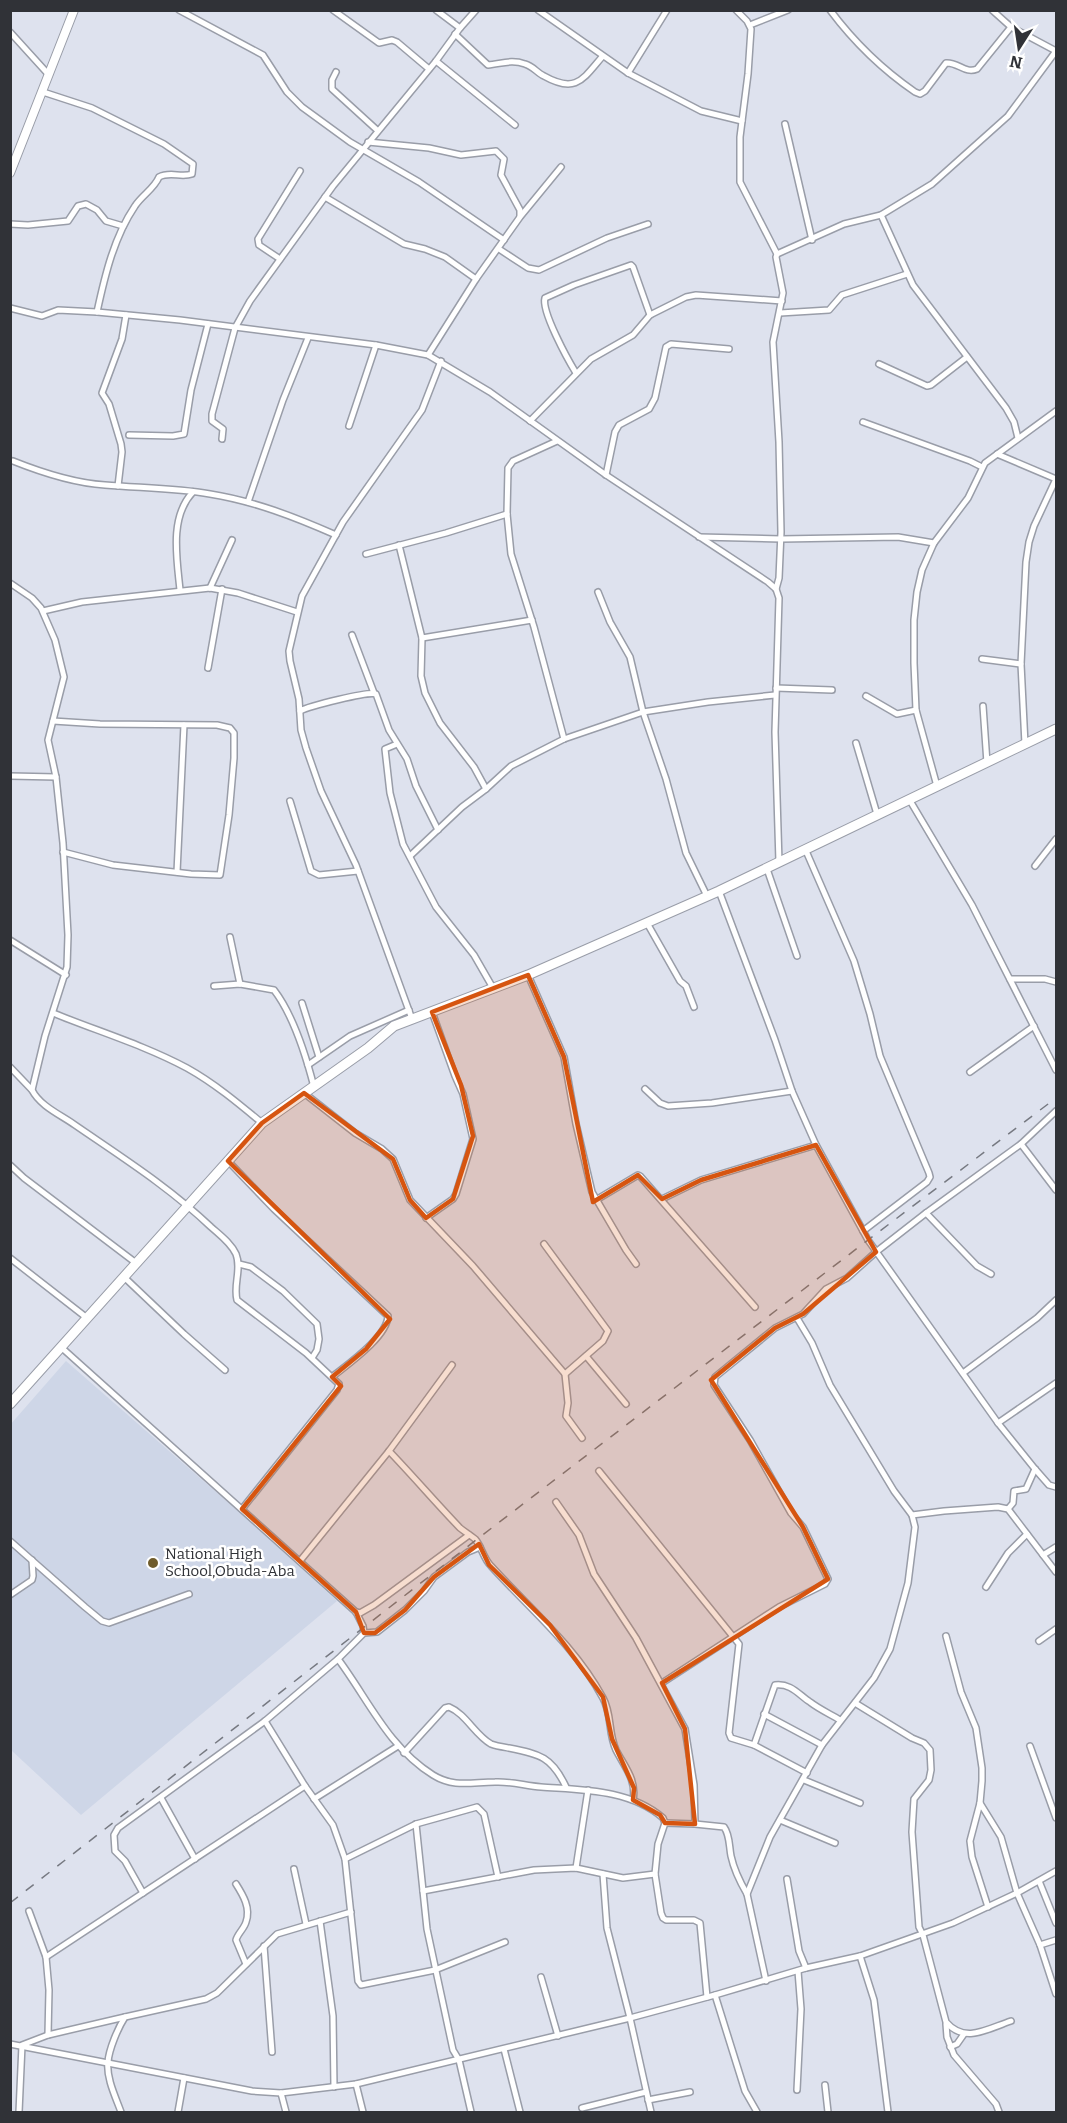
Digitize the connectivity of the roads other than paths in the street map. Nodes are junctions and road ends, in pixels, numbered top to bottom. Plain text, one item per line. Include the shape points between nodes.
1 (74, 10) edge
2 (179, 10) edge
3 (333, 10) edge
4 (436, 10) edge
5 (476, 10) edge
6 (538, 10) edge
7 (667, 10) edge
8 (736, 10) edge
9 (788, 10) edge
10 (830, 10) edge
11 (992, 10) edge
12 (750, 25) junction
13 (1011, 27) junction
14 (460, 28) junction
15 (10, 32) edge
16 (455, 34) junction
17 (1056, 51) edge
18 (602, 57) junction
19 (436, 61) junction
20 (429, 69) junction
21 (336, 72) dead end
22 (628, 73) junction
23 (49, 75) junction
24 (43, 92) junction
25 (742, 121) junction
26 (785, 124) dead end
27 (515, 125) dead end
28 (377, 130) junction
29 (368, 142) junction
30 (362, 149) junction
31 (561, 167) dead end
32 (11, 169) edge
33 (300, 171) dead end
34 (325, 197) junction
35 (881, 215) junction
36 (520, 217) junction
37 (10, 224) edge
38 (648, 224) dead end
39 (123, 226) junction
40 (504, 240) junction
41 (812, 240) junction
42 (499, 249) junction
43 (777, 254) junction
44 (280, 259) junction
45 (908, 274) junction
46 (476, 279) junction
47 (782, 301) junction
48 (10, 308) edge
49 (97, 312) junction
50 (780, 313) junction
51 (126, 315) junction
52 (650, 315) junction
53 (208, 324) junction
54 (235, 328) junction
55 (308, 338) junction
56 (376, 345) junction
57 (729, 349) dead end
58 (428, 355) junction
59 (967, 357) junction
60 (441, 361) junction
61 (879, 364) dead end
62 (576, 373) junction
63 (1056, 411) edge
64 (530, 421) junction
65 (863, 422) dead end
66 (349, 426) dead end
67 (129, 435) dead end
68 (1018, 438) junction
69 (222, 439) dead end
70 (557, 441) junction
71 (997, 454) junction
72 (13, 461) dead end
73 (982, 467) junction
74 (606, 475) junction
75 (1056, 479) edge
76 (118, 486) junction
77 (193, 492) junction
78 (248, 502) junction
79 (507, 514) junction
80 (336, 534) junction
81 (698, 537) junction
82 (781, 539) junction
83 (232, 540) dead end
84 (934, 543) junction
85 (399, 544) junction
86 (366, 554) dead end
87 (10, 583) edge
88 (210, 588) junction
89 (222, 589) junction
90 (776, 589) junction
91 (180, 590) junction
92 (598, 592) dead end
93 (43, 611) junction
94 (297, 612) junction
95 (532, 620) junction
96 (352, 636) dead end
97 (422, 638) junction
98 (982, 658) dead end
99 (1021, 664) junction
100 (208, 668) dead end
101 (776, 688) junction
102 (832, 690) dead end
103 (375, 693) junction
104 (775, 695) junction
105 (866, 696) dead end
106 (983, 706) dead end
107 (916, 710) junction
108 (300, 711) junction
109 (643, 712) junction
110 (53, 721) junction
111 (184, 725) junction
112 (1056, 729) edge
113 (564, 739) junction
114 (856, 742) dead end
115 (397, 744) junction
116 (1025, 745) junction
117 (987, 763) junction
118 (10, 776) edge
119 (56, 777) junction
120 (937, 786) junction
121 (486, 789) junction
122 (909, 799) junction
123 (290, 801) dead end
124 (877, 814) junction
125 (438, 830) junction
126 (1056, 839) edge
127 (806, 851) junction
128 (63, 852) junction
129 (410, 856) junction
130 (779, 863) junction
131 (1035, 866) dead end
132 (767, 869) junction
133 (358, 871) junction
134 (177, 872) junction
135 (719, 891) junction
136 (707, 896) junction
137 (647, 923) junction
138 (230, 937) dead end
139 (10, 940) edge
140 (797, 956) dead end
141 (66, 975) junction
142 (528, 975) junction
143 (1010, 979) junction
144 (1056, 982) edge
145 (240, 984) junction
146 (214, 986) dead end
147 (493, 988) junction
148 (302, 1004) dead end
149 (694, 1007) dead end
150 (432, 1012) junction
151 (53, 1013) junction
152 (410, 1015) junction
153 (1034, 1026) junction
154 (319, 1057) junction
155 (308, 1065) junction
156 (10, 1067) edge
157 (1056, 1070) edge
158 (970, 1072) dead end
159 (314, 1087) junction
160 (645, 1089) dead end
161 (32, 1090) junction
162 (792, 1091) junction
163 (304, 1093) junction
164 (1056, 1111) edge
165 (262, 1123) junction
166 (816, 1144) junction
167 (1021, 1144) junction
168 (228, 1161) junction
169 (10, 1165) edge
170 (1056, 1190) edge
171 (662, 1199) junction
172 (596, 1200) junction
173 (189, 1204) junction
174 (926, 1213) junction
175 (426, 1218) junction
176 (863, 1231) junction
177 (544, 1244) dead end
178 (876, 1252) junction
179 (10, 1258) edge
180 (136, 1263) junction
181 (239, 1264) junction
182 (636, 1264) dead end
183 (991, 1274) dead end
184 (124, 1277) junction
185 (1056, 1300) edge
186 (755, 1307) dead end
187 (87, 1318) junction
188 (797, 1318) junction
189 (62, 1348) junction
190 (586, 1356) junction
191 (312, 1358) junction
192 (452, 1365) dead end
193 (225, 1370) dead end
194 (963, 1373) junction
195 (565, 1374) junction
196 (332, 1377) junction
197 (1056, 1383) edge
198 (10, 1404) edge
199 (626, 1404) dead end
200 (998, 1423) junction
201 (582, 1438) dead end
202 (389, 1451) junction
203 (1035, 1469) junction
204 (599, 1471) dead end
205 (1056, 1487) edge
206 (556, 1502) dead end
207 (242, 1509) junction
208 (1008, 1509) junction
209 (912, 1515) junction
210 (1027, 1534) junction
211 (469, 1535) junction
212 (10, 1541) edge
213 (480, 1547) junction
214 (1056, 1547) edge
215 (1043, 1555) junction
216 (32, 1560) junction
217 (300, 1561) junction
218 (1056, 1572) edge
219 (986, 1587) dead end
220 (189, 1594) dead end
221 (10, 1595) edge
222 (356, 1612) junction
223 (1056, 1629) edge
224 (364, 1633) junction
225 (734, 1636) junction
226 (946, 1636) dead end
227 (1039, 1641) dead end
228 (338, 1659) junction
229 (662, 1683) junction
230 (855, 1703) junction
231 (764, 1714) junction
232 (840, 1720) junction
233 (265, 1721) junction
234 (754, 1745) junction
235 (822, 1745) junction
236 (398, 1746) junction
237 (1030, 1746) dead end
238 (404, 1753) junction
239 (807, 1773) junction
240 (804, 1780) junction
241 (305, 1786) junction
242 (566, 1787) junction
243 (588, 1790) junction
244 (161, 1798) junction
245 (314, 1799) junction
246 (633, 1800) junction
247 (860, 1803) dead end
248 (980, 1803) junction
249 (1056, 1818) edge
250 (780, 1820) junction
251 (664, 1823) junction
252 (416, 1824) junction
253 (695, 1824) junction
254 (836, 1844) dead end
255 (195, 1859) junction
256 (345, 1859) junction
257 (576, 1868) junction
258 (294, 1869) dead end
259 (1056, 1871) edge
260 (603, 1874) junction
261 (655, 1874) junction
262 (498, 1877) junction
263 (788, 1879) dead end
264 (1039, 1881) junction
265 (236, 1884) dead end
266 (423, 1891) junction
267 (143, 1893) junction
268 (1017, 1893) junction
269 (747, 1894) junction
270 (988, 1907) junction
271 (29, 1911) dead end
272 (351, 1912) junction
273 (320, 1921) junction
274 (1056, 1923) edge
275 (306, 1924) junction
276 (923, 1935) junction
277 (1056, 1940) edge
278 (505, 1942) dead end
279 (264, 1946) junction
280 (1040, 1946) junction
281 (860, 1956) junction
282 (46, 1957) junction
283 (246, 1964) junction
284 (806, 1968) junction
285 (435, 1970) junction
286 (798, 1971) junction
287 (541, 1977) dead end
288 (766, 1981) junction
289 (1056, 1994) edge
290 (715, 1995) junction
291 (707, 1997) junction
292 (125, 2017) junction
293 (630, 2018) junction
294 (1011, 2021) dead end
295 (946, 2022) junction
296 (964, 2034) junction
297 (48, 2035) junction
298 (558, 2036) junction
299 (10, 2044) edge
300 (22, 2045) junction
301 (950, 2048) junction
302 (504, 2049) junction
303 (272, 2052) dead end
304 (459, 2060) junction
305 (108, 2062) junction
306 (184, 2078) junction
307 (356, 2084) junction
308 (825, 2085) dead end
309 (333, 2087) junction
310 (797, 2090) dead end
311 (281, 2092) junction
312 (646, 2092) junction
313 (690, 2092) dead end
314 (648, 2100) junction
315 (582, 2108) dead end
316 (19, 2112) edge
317 (121, 2112) edge
318 (178, 2112) edge
319 (286, 2112) edge
320 (363, 2112) edge
321 (471, 2112) edge
322 (520, 2112) edge
323 (651, 2112) edge
324 (757, 2112) edge
325 (828, 2112) edge
326 (888, 2112) edge
327 (999, 2112) edge

1 - 23 street
2 - 30 street via 263,55 302,107
3 - 20 street via 379,43 397,42
4 - 14 street
5 - 14 street
6 - 18 street
7 - 22 street
8 - 12 street
9 - 12 street
10 - 13 street via 888,73 920,94 946,63 966,70 977,69
11 - 13 street
12 - 25 street
13 - 17 street
14 - 16 street
15 - 23 street
16 - 18 street via 488,65 524,63 546,77 567,83 581,81
16 - 19 street
17 - 35 street via 1008,116 932,184
18 - 22 street
19 - 20 street
19 - 27 street
20 - 28 street
21 - 28 street via 332,89
22 - 25 street via 701,111
23 - 24 street
24 - 32 street
24 - 39 street via 92,108 164,144 192,164 192,174 159,177
25 - 43 street via 740,182
26 - 41 street
28 - 29 street
29 - 30 street
29 - 36 street via 461,154 496,151 504,159 501,175
30 - 34 street
30 - 40 street
31 - 36 street
33 - 44 street via 258,239 259,245
34 - 44 street
34 - 46 street via 404,244 445,257
35 - 41 street via 844,224
35 - 45 street
36 - 40 street
37 - 39 street via 68,221 78,206 86,204 106,221
38 - 42 street via 607,238 539,270 528,268
39 - 49 street via 108,264
40 - 42 street
41 - 43 street
42 - 46 street
43 - 47 street
44 - 54 street
45 - 50 street via 842,295 829,310
45 - 59 street via 918,294
46 - 58 street
47 - 50 street
47 - 52 street via 696,295
48 - 49 street via 42,316 58,310
49 - 51 street
50 - 82 street via 773,342
51 - 53 street
51 - 76 street via 122,339 102,393 121,444
52 - 62 street via 633,335 591,359
52 - 62 street via 631,265 545,298 545,308
53 - 54 street
53 - 67 street via 184,434
54 - 55 street
54 - 69 street via 211,418 223,429
55 - 56 street
55 - 78 street
56 - 58 street
56 - 66 street
57 - 74 street via 672,344 666,347 655,398 649,409 619,425
58 - 60 street
59 - 61 street via 927,386
59 - 68 street via 1006,408
60 - 64 street
60 - 80 street via 422,410
62 - 64 street
63 - 68 street
64 - 70 street
65 - 73 street
68 - 71 street
70 - 74 street
70 - 79 street via 513,461 508,468
71 - 73 street
71 - 75 street
72 - 76 street via 56,476
73 - 84 street via 968,498
74 - 81 street
75 - 99 street via 1029,542
76 - 77 street
77 - 78 street
77 - 91 street via 183,504 179,521
78 - 80 street
79 - 85 street
79 - 95 street via 512,554
80 - 94 street
81 - 82 street
81 - 90 street
82 - 84 street via 898,537
82 - 90 street
83 - 88 street
84 - 107 street via 916,592
85 - 86 street
85 - 97 street
87 - 93 street
88 - 89 street
88 - 91 street
89 - 94 street
89 - 100 street
90 - 101 street
91 - 93 street via 74,603
92 - 109 street via 630,657
93 - 110 street via 64,676
94 - 108 street via 289,656
95 - 97 street
95 - 113 street
96 - 103 street
97 - 121 street via 421,676 425,693
98 - 99 street
99 - 116 street
101 - 102 street
101 - 104 street
103 - 108 street
103 - 115 street
104 - 109 street
104 - 130 street
105 - 107 street via 897,714
106 - 117 street
107 - 120 street
108 - 133 street via 301,730 321,791
109 - 113 street
109 - 136 street via 686,853
110 - 111 street
110 - 119 street via 48,740
111 - 134 street
111 - 134 street via 230,728 234,733 234,758 221,874
112 - 116 highway
113 - 121 street via 516,762
114 - 124 street
115 - 125 street
115 - 129 street via 386,749 385,764 395,817
116 - 117 highway
117 - 120 highway
118 - 119 street
119 - 128 street
120 - 122 highway
121 - 125 street
122 - 124 highway
122 - 143 street via 972,904
123 - 133 street via 311,871 319,875
124 - 127 highway
125 - 129 street
126 - 131 street
127 - 130 highway
127 - 176 street via 854,961 880,1056 930,1173 927,1182
128 - 134 street via 113,864
128 - 141 street
129 - 147 street via 436,907 474,955
130 - 132 highway
132 - 135 highway
132 - 140 street
133 - 152 street
135 - 136 highway
135 - 162 street
136 - 137 highway
137 - 142 highway
137 - 149 street via 686,986
138 - 145 street
139 - 141 street
141 - 151 street
142 - 147 highway
142 - 172 street via 564,1057 590,1187
143 - 144 street
143 - 153 street
145 - 146 street
145 - 155 street via 274,990 283,1002
147 - 150 highway
148 - 154 street
150 - 152 highway
150 - 175 street via 460,1085 473,1139 456,1194
151 - 161 street
151 - 165 street via 187,1068
152 - 154 street via 350,1036
152 - 159 highway
153 - 157 street
153 - 158 street
154 - 155 street
155 - 159 street
156 - 161 street
159 - 163 highway
160 - 162 street via 668,1106
161 - 173 street via 43,1103
162 - 166 street
163 - 165 highway
163 - 175 street via 393,1159 410,1200
164 - 167 street
165 - 168 highway
166 - 171 street via 701,1180
166 - 176 street
167 - 170 street
167 - 174 street
168 - 173 highway
168 - 196 street via 388,1316 382,1332
169 - 180 street
171 - 172 street via 638,1175
171 - 186 street
172 - 182 street
173 - 180 highway
173 - 181 street via 232,1248
174 - 178 street
174 - 183 street via 977,1266
175 - 195 street via 473,1266
176 - 178 street
177 - 190 street via 607,1328 606,1337
178 - 188 street via 847,1278 826,1289
178 - 194 street
179 - 187 street
180 - 184 highway
181 - 191 street via 237,1300
181 - 191 street via 251,1267 283,1291 317,1324 319,1339
184 - 187 highway
184 - 193 street
185 - 194 street
187 - 189 highway
188 - 209 street via 830,1385
188 - 225 street via 775,1329 715,1377 713,1383 803,1527 828,1579
189 - 198 highway
189 - 207 street
190 - 195 street
190 - 199 street
191 - 196 street
192 - 202 street
194 - 200 street
195 - 201 street via 566,1416
196 - 207 street via 339,1384 337,1390
197 - 200 street
200 - 203 street
202 - 211 street
202 - 217 street
203 - 205 street via 1049,1485
203 - 208 street via 1026,1489 1014,1491
204 - 225 street
206 - 229 street via 579,1535 594,1574
207 - 217 street
208 - 209 street
208 - 210 street
209 - 230 street via 915,1527 908,1583 898,1623 890,1649
210 - 215 street
210 - 219 street via 1008,1553
211 - 213 street
211 - 222 street via 374,1605
212 - 216 street
213 - 224 street via 434,1577 405,1610 377,1632
213 - 246 street via 489,1565 550,1625 603,1697 612,1739 634,1788
214 - 215 street
215 - 218 street
216 - 220 street via 109,1623
216 - 221 street via 32,1580
217 - 222 street
222 - 224 street
223 - 227 street
224 - 228 street
225 - 229 street
225 - 234 street via 739,1647 729,1736
226 - 248 street via 961,1692 976,1728 982,1768
228 - 233 street
228 - 236 street
229 - 253 street via 685,1729 694,1785
230 - 232 street
230 - 276 street via 930,1750 929,1780 914,1799 912,1832 918,1919
231 - 232 street via 773,1688 780,1684 798,1690 810,1703
231 - 234 street
231 - 235 street
232 - 235 street
233 - 241 street
233 - 244 street
234 - 239 street
235 - 239 street
236 - 238 street
236 - 245 street
237 - 249 street
238 - 242 street via 449,1782
238 - 242 street via 449,1707 491,1744 542,1756 556,1767
239 - 240 street
240 - 247 street
240 - 250 street
241 - 245 street
241 - 255 street
242 - 243 street
243 - 246 street
243 - 257 street
244 - 255 street
244 - 267 street via 114,1835 115,1851
245 - 256 street via 333,1826
246 - 251 street via 660,1815
248 - 268 street via 1001,1837
248 - 270 street via 970,1840
250 - 254 street
250 - 269 street
251 - 253 street
251 - 261 street
252 - 256 street
252 - 262 street via 480,1808
252 - 266 street
253 - 269 street via 720,1826 727,1831 739,1882
255 - 267 street
256 - 272 street
257 - 260 street
257 - 262 street
258 - 275 street
259 - 264 street
260 - 261 street via 623,1878
260 - 293 street via 607,1929
261 - 291 street via 663,1918 700,1923
262 - 266 street
263 - 284 street via 799,1951
264 - 268 street
264 - 274 street
265 - 283 street via 246,1900 248,1915 236,1940
266 - 285 street
267 - 282 street
268 - 270 street
268 - 280 street
269 - 288 street
270 - 276 street
271 - 282 street
272 - 273 street
272 - 285 street via 361,1985
273 - 275 street
273 - 309 street via 333,2016
275 - 279 street via 277,1934
276 - 281 street
276 - 295 street
277 - 280 street
278 - 285 street
279 - 283 street
279 - 303 street
280 - 289 street
281 - 284 street
281 - 326 street via 874,2000
282 - 297 street
283 - 292 street via 218,1993 206,1999
284 - 286 street
285 - 304 street via 453,2050
286 - 288 street
286 - 310 street via 801,2019
287 - 298 street
288 - 290 street
290 - 291 street
290 - 324 street via 745,2091
291 - 293 street
292 - 297 street
292 - 305 street
293 - 298 street
293 - 312 street
294 - 296 street
295 - 296 street
295 - 301 street
296 - 301 street
297 - 300 street
298 - 302 street
299 - 300 street
300 - 305 street
300 - 316 street
301 - 327 street
302 - 304 street
302 - 322 street
304 - 307 street
304 - 321 street
305 - 306 street
305 - 317 street
306 - 311 street via 252,2091
306 - 318 street
307 - 309 street
307 - 320 street
308 - 325 street
309 - 311 street
311 - 319 street
312 - 314 street
312 - 315 street
313 - 314 street
314 - 323 street

